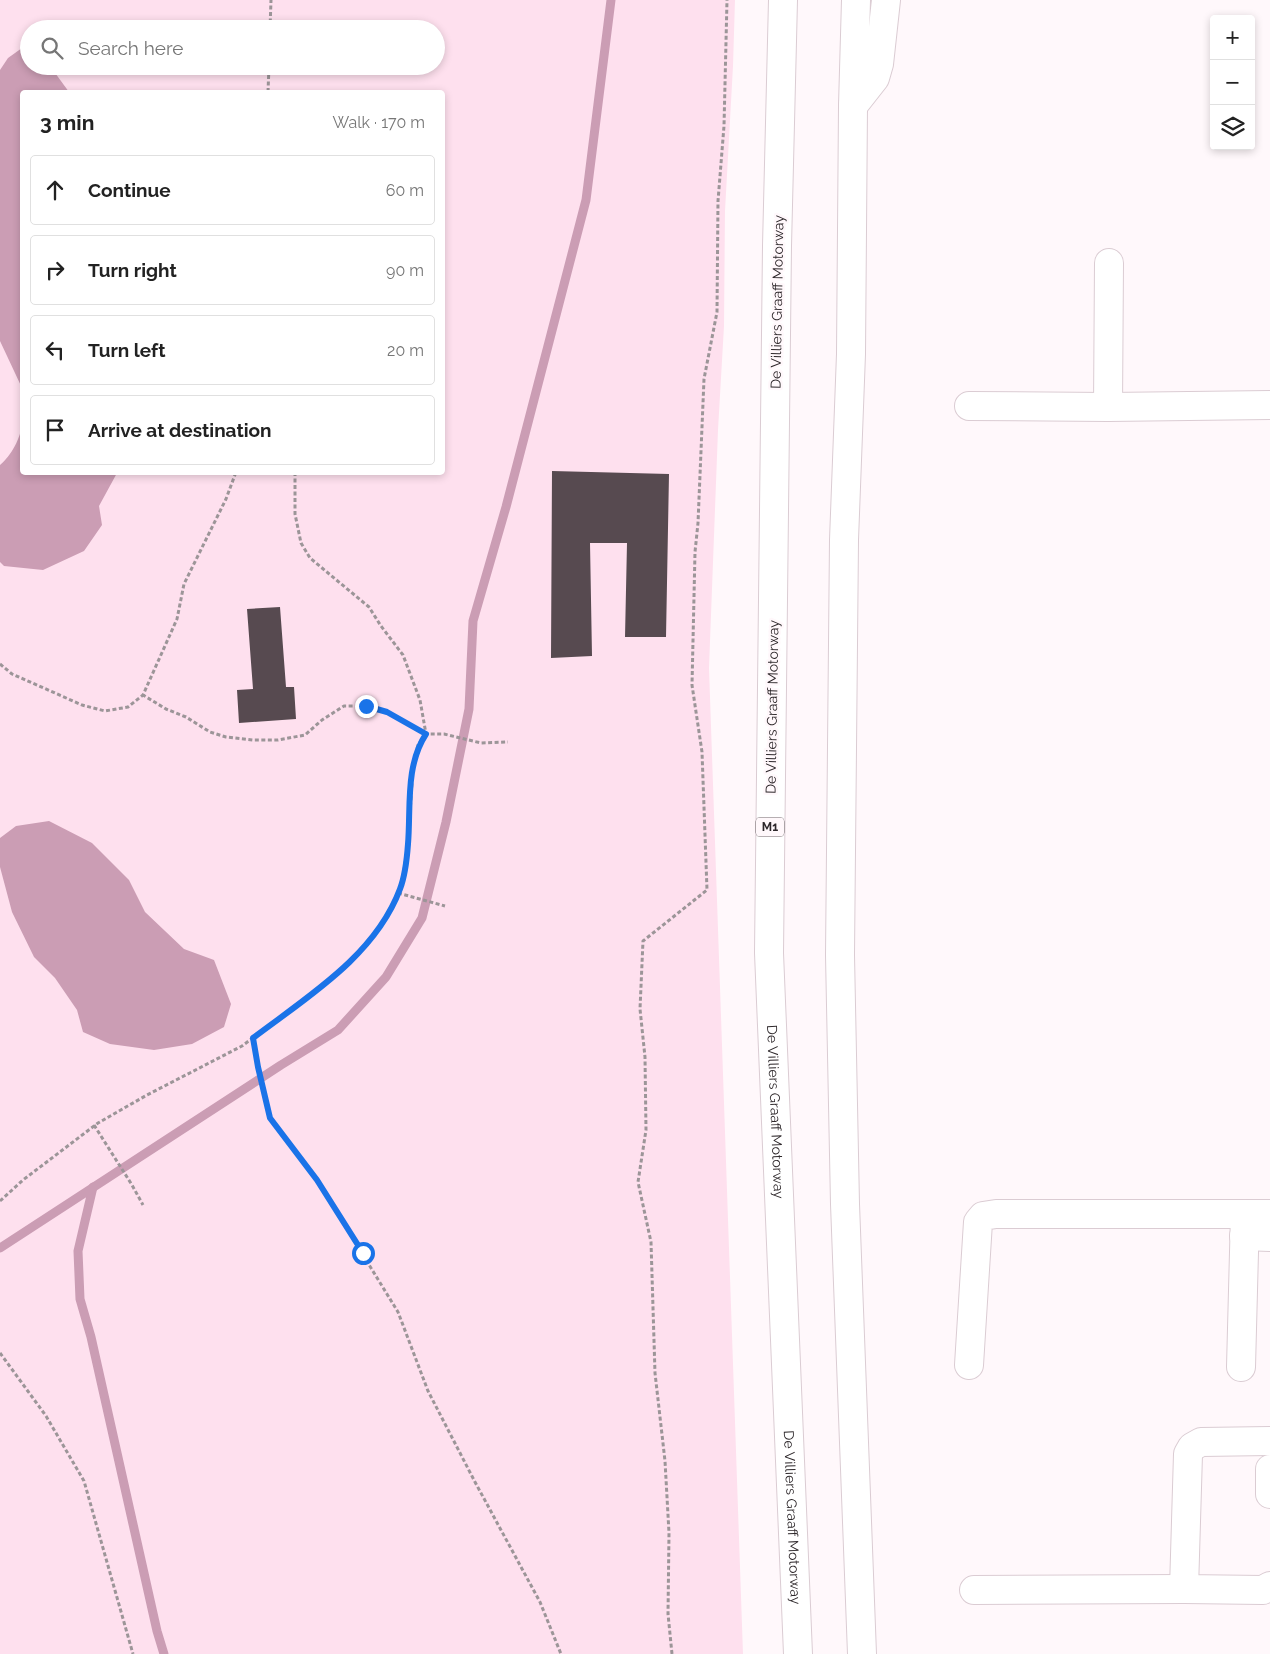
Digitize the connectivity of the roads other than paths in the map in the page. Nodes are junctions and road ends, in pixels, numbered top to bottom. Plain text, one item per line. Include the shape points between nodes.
1 (783, 0) edge
2 (856, 0) edge
3 (886, 0) edge
4 (853, 106) junction
5 (1110, 263) dead end
6 (1270, 405) edge
7 (970, 406) dead end
8 (1108, 407) junction
9 (1257, 1225) edge
10 (969, 1365) dead end
11 (1240, 1367) dead end
12 (1270, 1441) edge
13 (1270, 1451) edge
14 (1270, 1469) edge
15 (1270, 1494) edge
16 (1270, 1586) edge
17 (1184, 1589) junction
18 (974, 1590) dead end
19 (798, 1654) edge
20 (862, 1654) edge

1 - 19 main road, De Villiers Graaff Motorway / M1 via 769,953
2 - 4 main road
3 - 4 main road via 875,78
4 - 20 main road via 840,955 845,1204
5 - 8 main road
6 - 8 main road
7 - 8 main road
9 - 10 main road via 1006,1214 984,1216 978,1222
9 - 11 main road
12 - 17 main road via 1201,1442 1192,1446 1188,1454
13 - 14 main road
14 - 15 main road
16 - 17 main road via 1264,1590
17 - 18 main road

